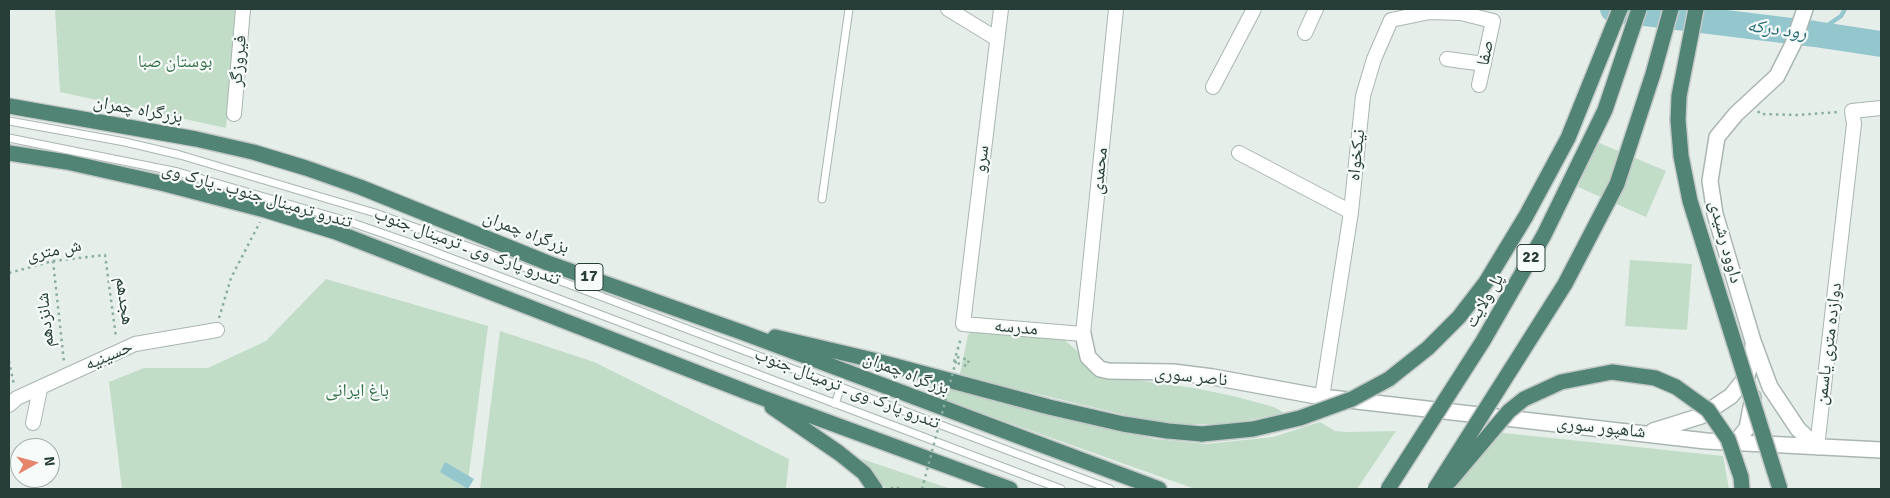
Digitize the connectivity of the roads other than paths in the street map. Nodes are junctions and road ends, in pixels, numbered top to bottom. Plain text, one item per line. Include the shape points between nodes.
1 (243, 9) edge
2 (849, 9) edge
3 (948, 9) edge
4 (1001, 9) edge
5 (1116, 9) edge
6 (1254, 9) edge
7 (1316, 9) edge
8 (1620, 9) edge
9 (1639, 9) edge
10 (1671, 9) edge
11 (1696, 9) edge
12 (1802, 16) edge
13 (1493, 21) joint
14 (1305, 33) dead end
15 (997, 39) junction
16 (1447, 59) dead end
17 (1484, 64) junction
18 (1480, 85) dead end
19 (1213, 87) dead end
20 (13, 106) edge
21 (1881, 108) edge
22 (234, 114) dead end
23 (9, 121) edge
24 (9, 138) edge
25 (9, 153) edge
26 (1239, 153) dead end
27 (822, 199) dead end
28 (1351, 212) junction
29 (963, 324) joint
30 (217, 330) road end
31 (744, 333) junction
32 (1083, 334) junction
33 (1753, 340) junction
34 (841, 386) junction
35 (40, 389) junction
36 (752, 394) junction
37 (1322, 397) junction
38 (13, 402) edge
39 (835, 404) junction
40 (1701, 416) junction
41 (33, 423) dead end
42 (1646, 433) junction
43 (1706, 441) junction
44 (1735, 443) junction
45 (1817, 447) junction
46 (1881, 450) edge
47 (875, 489) edge
48 (1010, 489) edge
49 (1061, 489) edge
50 (1110, 489) edge
51 (1159, 489) edge
52 (1388, 489) edge
53 (1436, 489) edge
54 (1444, 489) edge
55 (1742, 489) edge
56 (1780, 489) edge

1 - 22 street, فیروزگر
2 - 27 lane
3 - 15 street
4 - 15 street, سرو
5 - 32 street, محمدی
6 - 19 street
7 - 14 street
8 - 31 highway, bridge via 1568,138 1486,282 1459,317 1428,348 1389,379 1352,398 1300,418 1253,429 1202,434 1168,431 1049,407 787,339
9 - 52 highway, پل ولایت / 22, bridge via 1604,110 1544,234 1484,341
10 - 53 highway, 22, bridge via 1617,184 1565,284
11 - 56 highway, bridge via 1679,96 1681,156 1690,201
12 - 33 street, داوود رشیدی via 1777,76 1717,137 1710,181 1715,214
13 - 17 street, صفا
13 - 28 street, نیکخواه via 1461,13 1430,12 1391,20 1374,59 1364,96
15 - 29 street, سرو
16 - 17 street
17 - 18 street, صفا
20 - 31 highway, بزرگراه چمران / 17 via 196,139 306,168 548,262
21 - 45 street, دوازده متری یاسمن via 1852,111 1854,124
23 - 34 lane, تندرو پارک وی ـ ترمینال جنوب via 180,155 376,213
24 - 39 lane, تندرو ترمینال جنوب ـ پارک وی via 178,172 347,222 419,246
25 - 36 highway via 165,184 336,232
26 - 28 street
28 - 37 street, نیکخواه
29 - 32 street, مدرسه
30 - 35 street, حسینیه via 135,344
31 - 51 highway, بزرگراه چمران / 17
32 - 37 street, ناصر سوری via 1088,357 1100,369 1213,377
33 - 40 street via 1750,366 1740,386
33 - 44 street via 1756,371 1753,397 1747,428
33 - 45 street, داوود رشیدی via 1770,387 1783,410
34 - 39 lane
34 - 50 lane, تندرو پارک وی ـ ترمینال جنوب
35 - 38 street, حسینیه
35 - 41 street
36 - 47 highway via 839,453 864,473
36 - 48 highway
37 - 42 street, شاهپور سوری
39 - 49 lane, تندرو ترمینال جنوب ـ پارک وی
40 - 42 street
40 - 43 street via 1694,430
42 - 43 street, شاهپور سوری
43 - 44 street, شاهپور سوری
44 - 45 street, شاهپور سوری
45 - 46 street, شاهپور سوری
54 - 55 highway, bridge via 1509,411 1524,399 1561,382 1612,372 1655,378 1676,387 1708,410 1728,439

